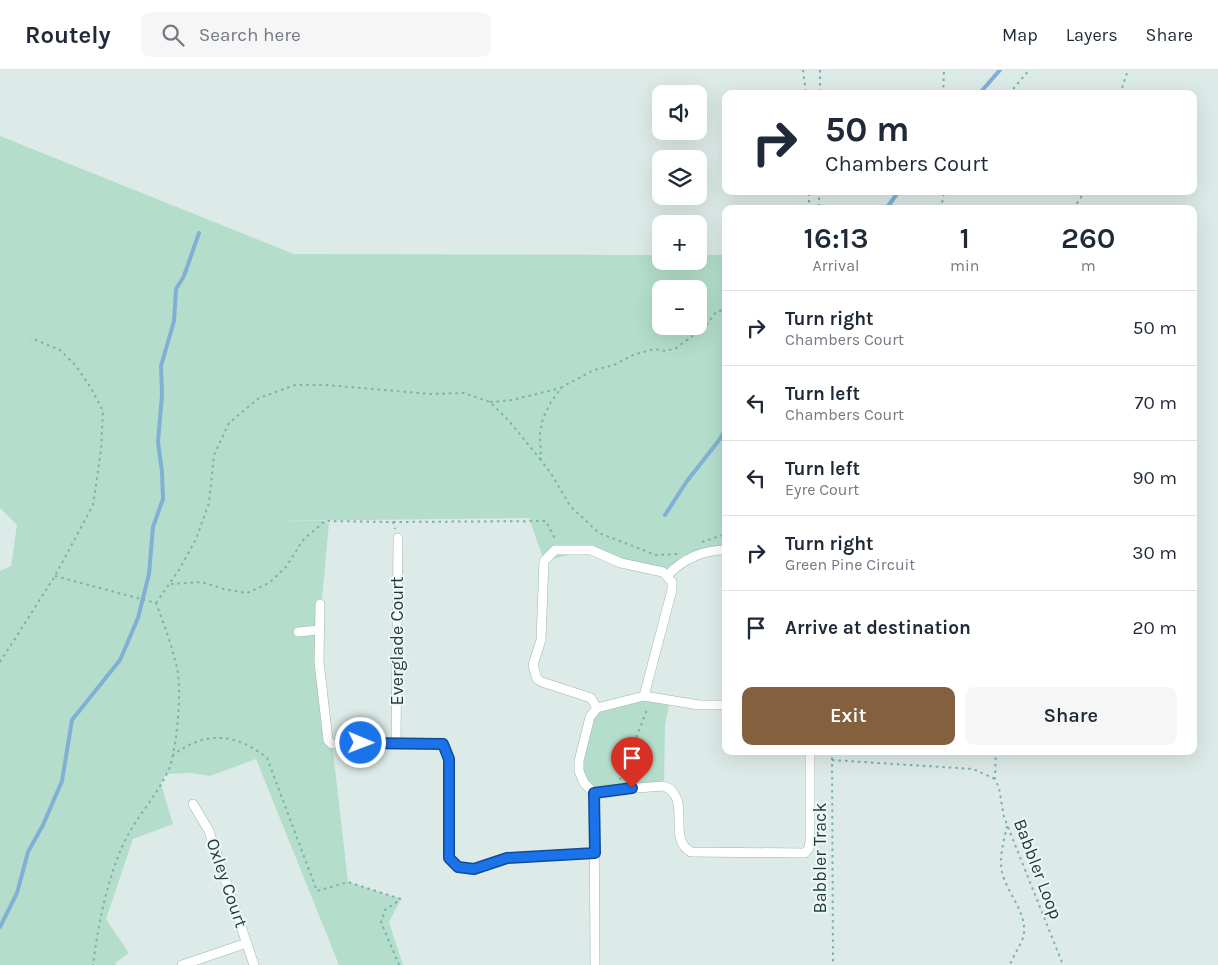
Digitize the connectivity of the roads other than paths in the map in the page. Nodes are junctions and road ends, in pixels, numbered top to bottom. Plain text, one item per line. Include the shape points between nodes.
1 (398, 538) road end
2 (722, 550) edge
3 (668, 575) junction
4 (320, 604) dead end
5 (320, 630) junction
6 (298, 632) dead end
7 (648, 696) junction
8 (722, 705) edge
9 (597, 708) junction
10 (396, 744) junction
11 (810, 755) edge
12 (594, 793) junction
13 (193, 804) dead end
14 (595, 853) junction
15 (247, 943) junction
16 (182, 965) edge
17 (254, 965) edge
18 (595, 965) edge

1 - 10 street, Everglade Court
2 - 3 street via 698,554
3 - 7 street via 672,590
3 - 9 street via 652,568 621,563 592,550 555,550 544,561 541,640 533,664 537,679 591,698
4 - 5 street
5 - 6 street
5 - 10 street via 321,681 328,740 332,744
7 - 8 street via 700,705
7 - 9 street
9 - 12 street via 590,717 578,761 584,783
10 - 14 street via 443,744 447,751 449,858 458,867 474,869 507,858
11 - 12 street via 810,841 805,853 691,852 684,849 681,842 678,801 671,789 664,786
12 - 14 street
13 - 15 street, Oxley Court via 209,831
14 - 18 street
15 - 16 street
15 - 17 street, Oxley Court

